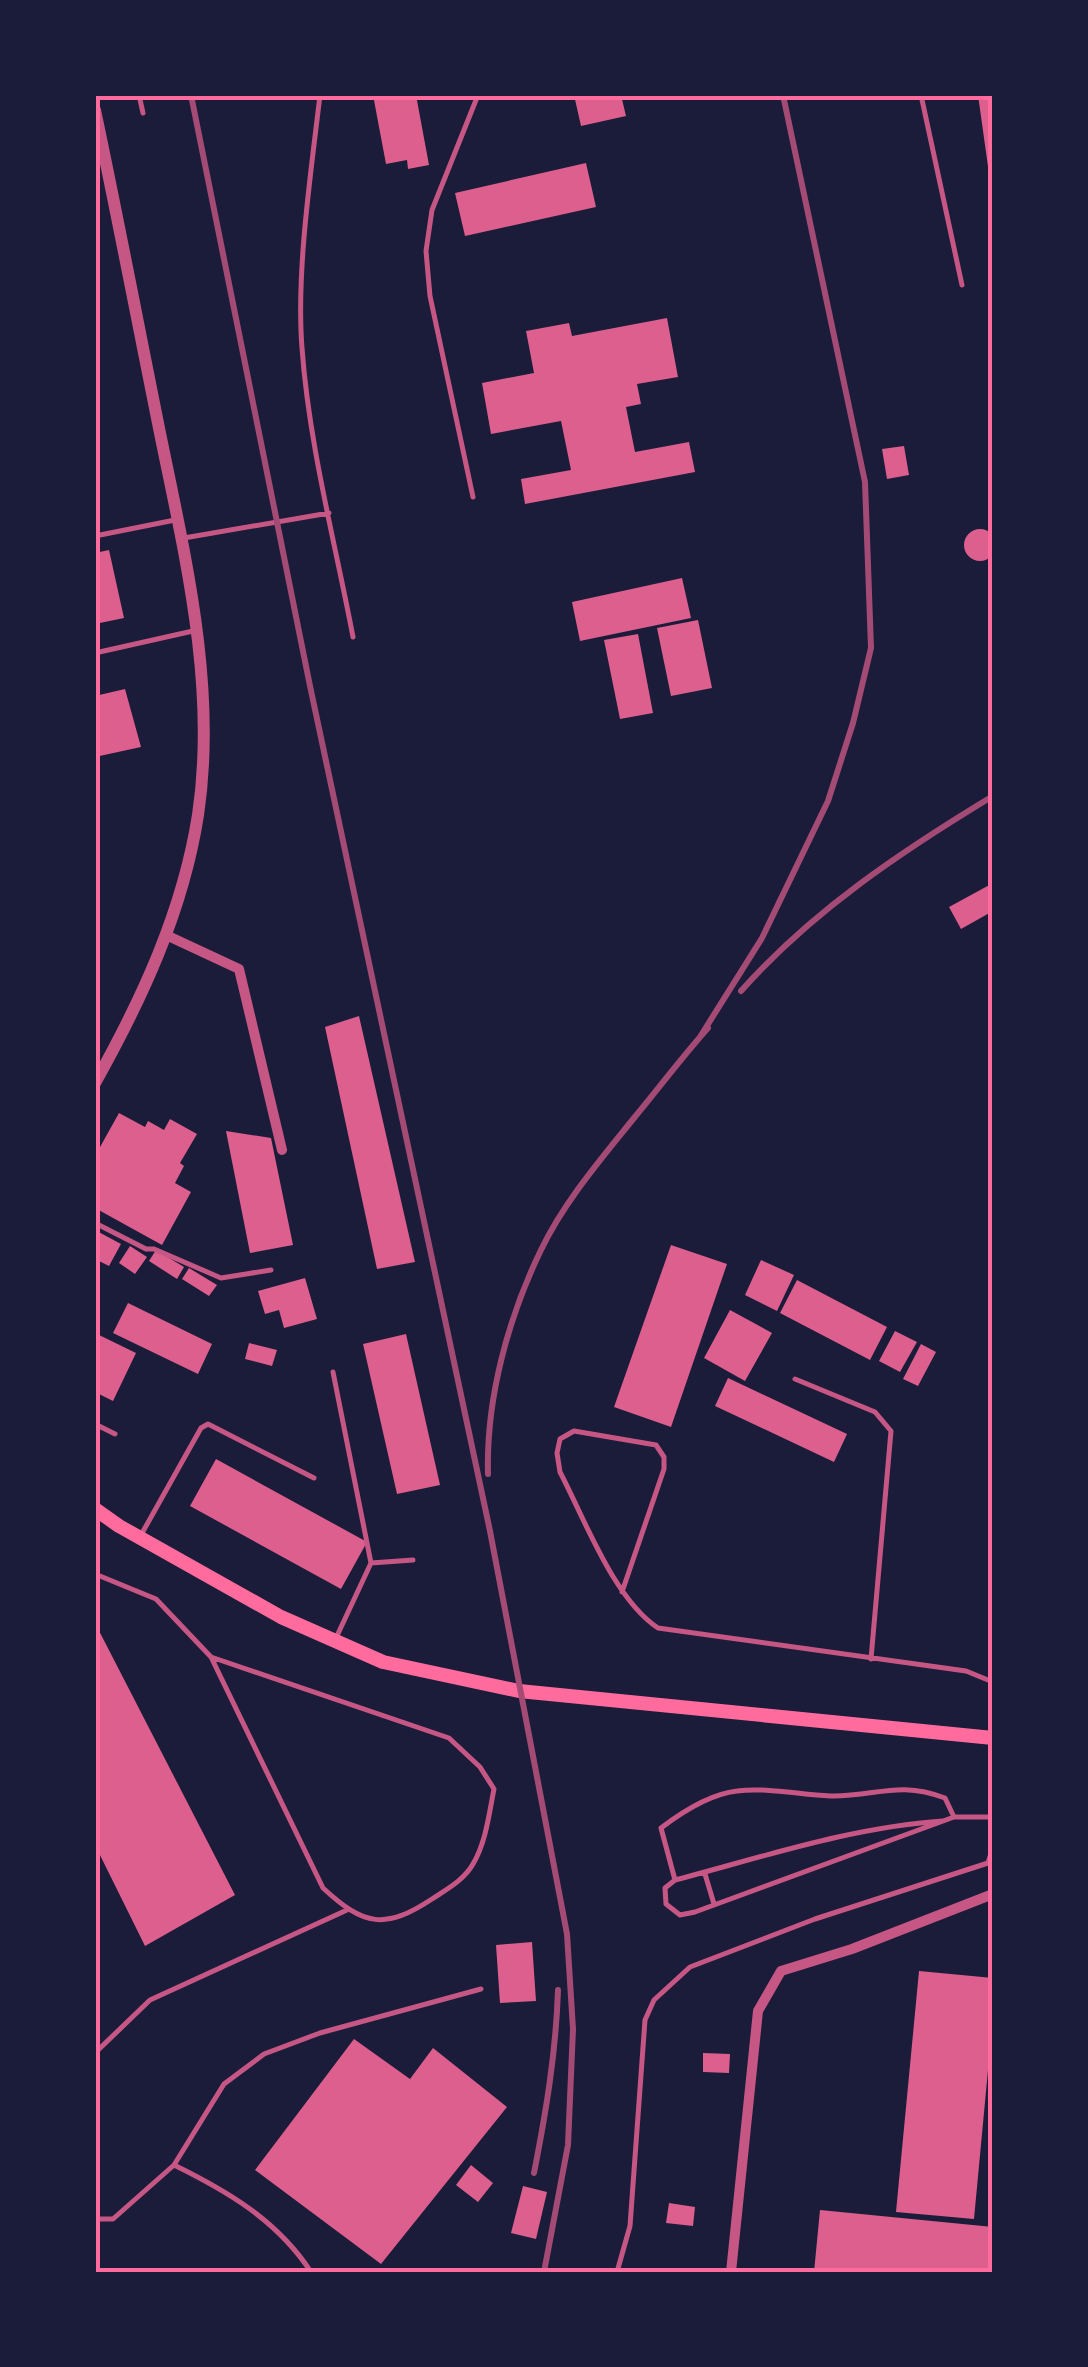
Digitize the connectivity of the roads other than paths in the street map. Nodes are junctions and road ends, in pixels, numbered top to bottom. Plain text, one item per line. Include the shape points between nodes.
1 (139, 95) edge
2 (320, 95) edge
3 (478, 95) edge
4 (922, 95) edge
5 (95, 110) edge
6 (143, 113) dead end
7 (101, 168) edge
8 (962, 285) dead end
9 (473, 496) dead end
10 (329, 514) junction
11 (178, 520) junction
12 (95, 536) edge
13 (181, 539) junction
14 (196, 630) junction
15 (353, 637) dead end
16 (95, 653) edge
17 (166, 935) junction
18 (95, 1083) edge
19 (282, 1150) dead end
20 (95, 1223) edge
21 (271, 1270) dead end
22 (333, 1372) dead end
23 (794, 1379) dead end
24 (95, 1424) edge
25 (116, 1434) dead end
26 (314, 1478) dead end
27 (95, 1509) edge
28 (140, 1537) junction
29 (414, 1560) dead end
30 (371, 1564) junction
31 (95, 1574) edge
32 (622, 1592) junction
33 (335, 1640) junction
34 (211, 1657) junction
35 (871, 1659) junction
36 (993, 1682) edge
37 (993, 1738) edge
38 (954, 1817) junction
39 (993, 1817) edge
40 (943, 1821) junction
41 (993, 1847) edge
42 (704, 1872) junction
43 (675, 1880) junction
44 (993, 1894) edge
45 (714, 1904) junction
46 (347, 1910) junction
47 (481, 1989) dead end
48 (95, 2053) edge
49 (174, 2164) junction
50 (95, 2219) edge
51 (310, 2272) edge
52 (617, 2272) edge
53 (731, 2272) edge

1 - 6 lane
2 - 10 lane via 302,347
3 - 9 lane via 432,210 426,252
4 - 8 lane
5 - 7 street
7 - 11 street
10 - 13 lane
10 - 15 lane
11 - 12 lane
11 - 13 street
13 - 14 street
14 - 16 lane
14 - 17 street via 203,751 198,813
17 - 18 street
17 - 19 street via 239,969
20 - 21 lane via 221,1278
22 - 30 lane
23 - 35 lane via 875,1412 891,1432
24 - 25 lane
26 - 28 lane via 208,1424
27 - 28 main road
28 - 33 main road
29 - 30 lane
30 - 33 lane
31 - 34 lane via 156,1599
32 - 32 lane via 560,1472 560,1439 574,1431 656,1444 664,1457
32 - 35 lane via 658,1628
33 - 37 main road via 383,1662 518,1690
34 - 46 lane via 323,1888
34 - 46 lane via 449,1738 494,1789 474,1863 460,1880 404,1917 374,1920
35 - 36 lane via 966,1671
38 - 39 lane
38 - 40 lane
38 - 43 lane via 945,1798 922,1789 835,1796 736,1791 683,1811 661,1828
40 - 42 lane via 822,1841
40 - 45 lane
41 - 52 lane via 988,1863 815,1918 690,1968 654,2000 644,2020 630,2226
42 - 43 lane
42 - 45 lane
43 - 45 lane via 665,1888 666,1904 680,1915
44 - 53 street via 780,1971 758,2011
46 - 48 lane via 150,2000
47 - 49 lane via 264,2054 224,2084
49 - 50 lane via 113,2219
49 - 51 lane via 260,2215

